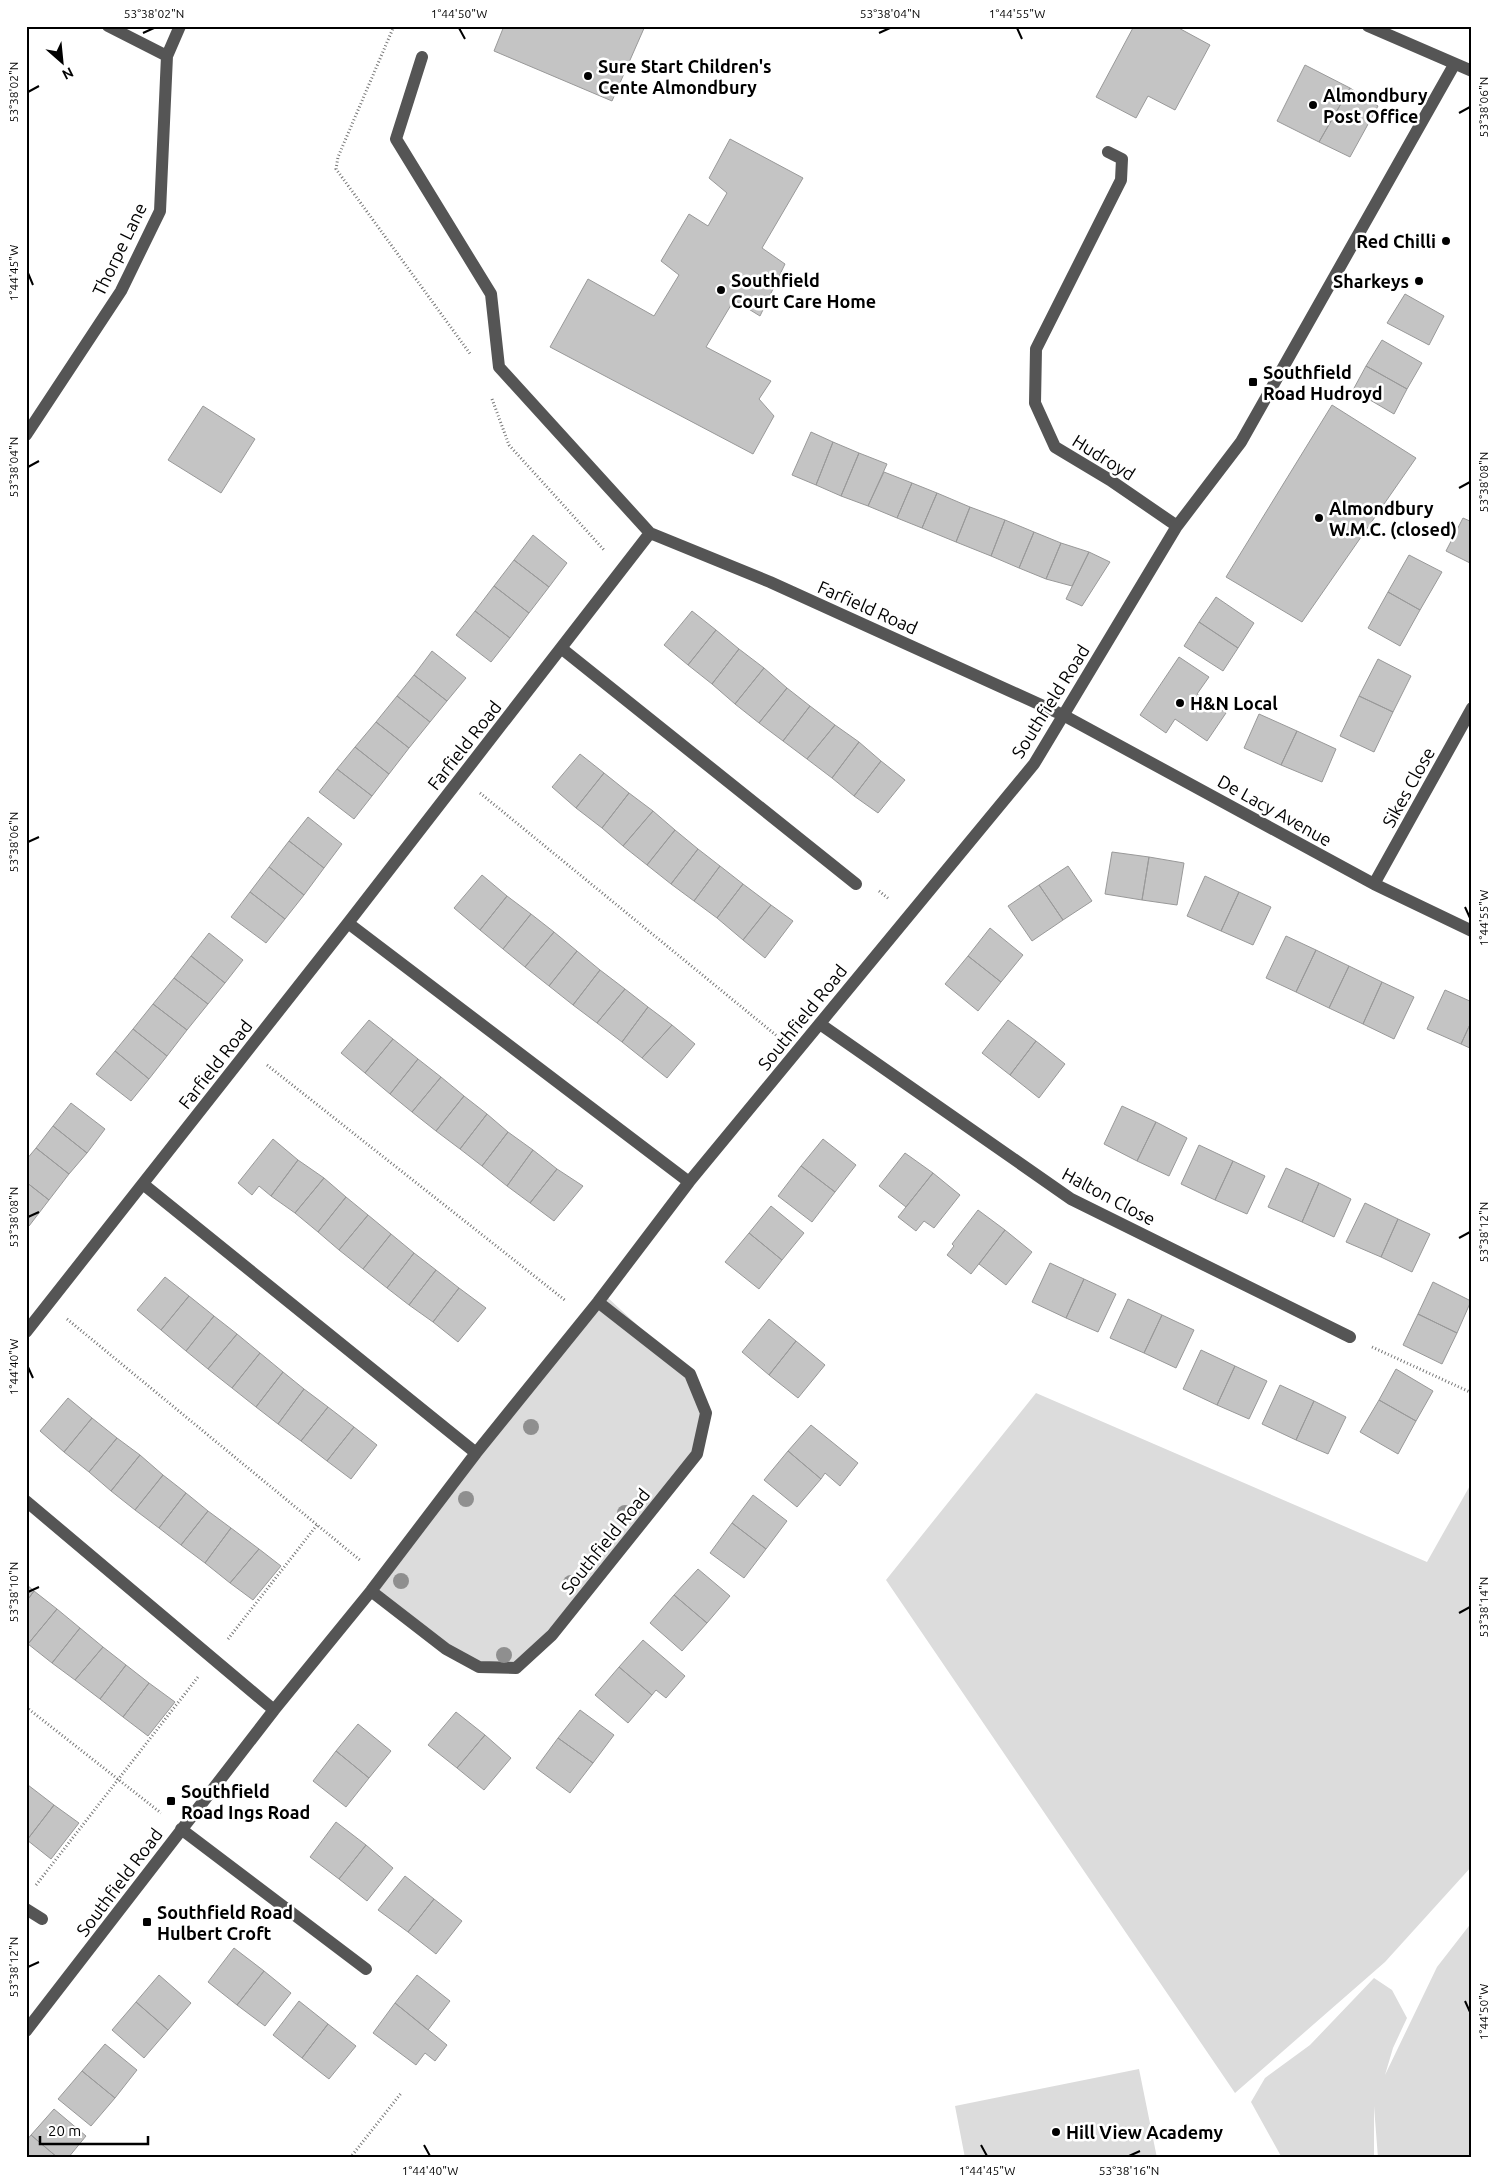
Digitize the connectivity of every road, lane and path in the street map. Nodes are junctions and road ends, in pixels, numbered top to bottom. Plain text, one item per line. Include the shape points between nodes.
1 (108, 26) edge
2 (180, 26) edge
3 (394, 26) edge
4 (1368, 26) edge
5 (167, 56) junction
6 (422, 57) dead end
7 (1454, 65) junction
8 (1472, 71) edge
9 (1108, 152) dead end
10 (472, 356) dead end
11 (491, 396) dead end
12 (26, 435) edge
13 (1177, 526) junction
14 (650, 533) junction
15 (622, 569) junction
16 (561, 648) junction
17 (1472, 708) edge
18 (1063, 715) junction
19 (461, 777) junction
20 (856, 884) joint
21 (1374, 884) junction
22 (908, 916) junction
23 (348, 923) junction
24 (1472, 931) edge
25 (820, 1024) junction
26 (248, 1050) junction
27 (796, 1052) junction
28 (689, 1182) junction
29 (143, 1184) junction
30 (598, 1302) junction
31 (49, 1304) junction
32 (586, 1317) junction
33 (26, 1332) edge
34 (1350, 1337) joint
35 (1472, 1393) edge
36 (476, 1453) junction
37 (26, 1501) edge
38 (317, 1525) junction
39 (381, 1578) junction
40 (371, 1591) junction
41 (212, 1658) junction
42 (26, 1707) edge
43 (274, 1710) junction
44 (118, 1779) junction
45 (181, 1829) junction
46 (32, 1890) dead end
47 (26, 1909) edge
48 (42, 1919) dead end
49 (366, 1969) dead end
50 (26, 2031) edge
51 (402, 2092) dead end
52 (350, 2158) edge

1 - 5 street
2 - 5 street, Thorpe Lane
3 - 10 path via 338,157 336,169
4 - 7 street
5 - 12 street, Thorpe Lane via 160,211 121,291
6 - 14 street via 396,139 491,294 498,367
7 - 8 street
7 - 13 street, Southfield Road via 1241,442
9 - 13 street, Hudroyd via 1122,159 1121,180 1036,349 1034,403 1055,447
11 - 15 path via 509,445
13 - 18 street, Southfield Road
14 - 15 street, Farfield Road
14 - 18 street, Farfield Road via 770,582
15 - 16 street, Farfield Road
16 - 19 street, Farfield Road
16 - 20 street
17 - 21 street, Sikes Close
18 - 21 street, De Lacy Avenue
18 - 22 street, Southfield Road via 1034,764
19 - 23 street, Farfield Road
19 - 27 path
20 - 22 path via 880,891
21 - 24 street, De Lacy Avenue
22 - 25 street, Southfield Road
23 - 26 street, Farfield Road
23 - 28 street
25 - 27 street, Southfield Road
25 - 34 street, Halton Close via 1071,1199
26 - 29 street, Farfield Road
26 - 32 path
27 - 28 street, Southfield Road
28 - 30 street, Southfield Road
29 - 31 street, Farfield Road
29 - 36 street
30 - 32 street, Southfield Road
30 - 40 street, Southfield Road via 690,1374 706,1414 697,1454 552,1635 516,1668 479,1667 446,1649
31 - 33 street, Farfield Road
31 - 38 path
32 - 36 street, Southfield Road
34 - 35 path
36 - 39 street, Southfield Road
37 - 41 street
38 - 39 path
38 - 41 path
39 - 40 street, Southfield Road
40 - 43 street, Southfield Road
41 - 43 street
41 - 44 path
42 - 44 path
43 - 45 street, Southfield Road
44 - 45 path
44 - 46 path
45 - 49 street
45 - 50 street, Southfield Road
47 - 48 street
51 - 52 path

